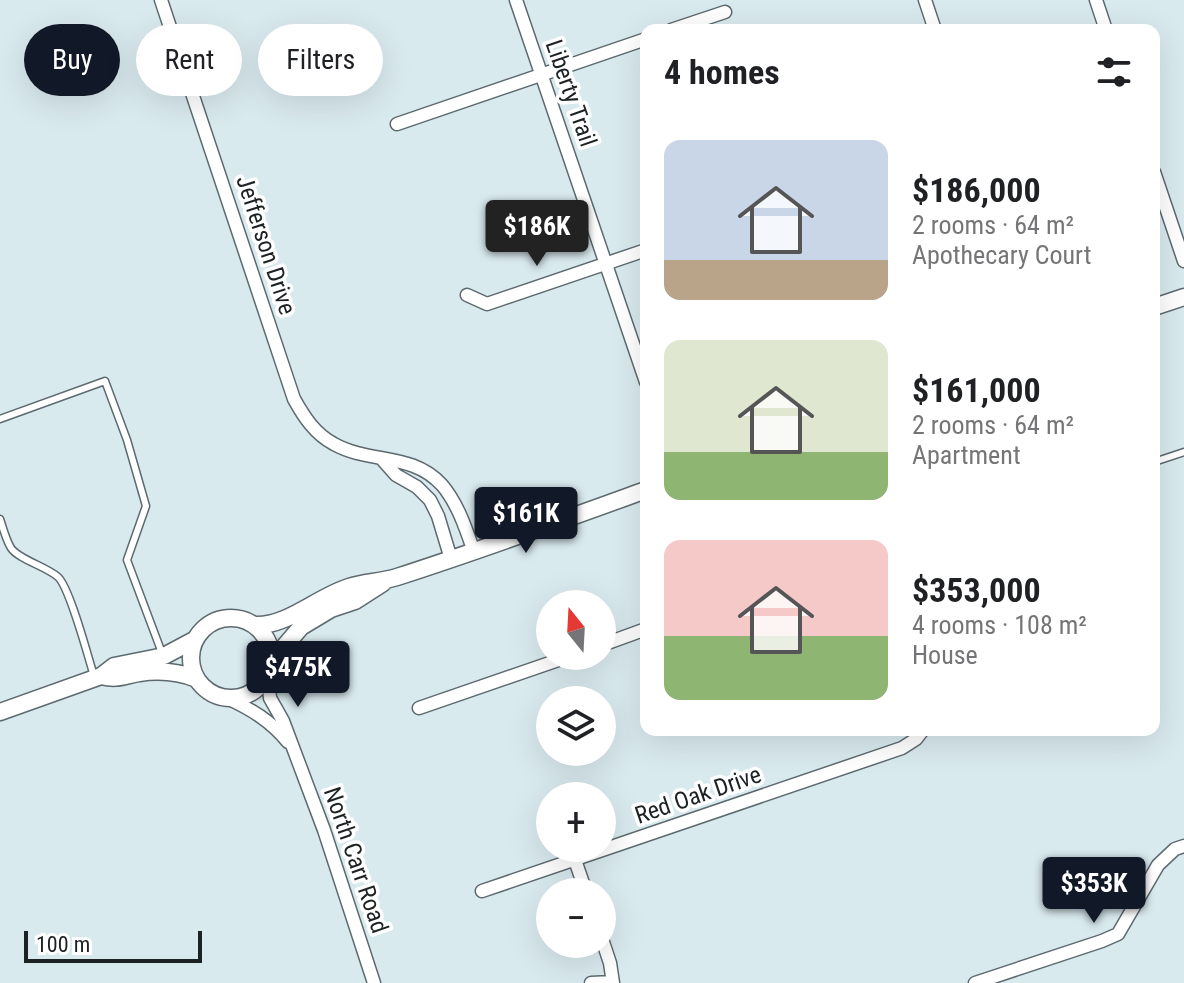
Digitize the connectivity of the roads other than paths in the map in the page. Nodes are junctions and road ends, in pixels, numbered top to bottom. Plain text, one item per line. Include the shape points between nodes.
1 (161, 0) edge
2 (516, 0) edge
3 (925, 0) edge
4 (1096, 0) edge
5 (725, 12) dead end
6 (689, 24) edge
7 (933, 24) edge
8 (1104, 24) edge
9 (640, 41) edge
10 (541, 75) junction
11 (397, 124) dead end
12 (1160, 190) edge
13 (640, 252) edge
14 (1184, 261) edge
15 (605, 264) junction
16 (467, 295) dead end
17 (1184, 297) edge
18 (1160, 305) edge
19 (640, 365) edge
20 (0, 419) edge
21 (1184, 452) edge
22 (381, 458) junction
23 (1160, 460) edge
24 (444, 487) junction
25 (640, 492) edge
26 (430, 500) junction
27 (0, 519) edge
28 (474, 552) junction
29 (451, 559) junction
30 (392, 578) junction
31 (254, 625) junction
32 (640, 631) edge
33 (196, 639) junction
34 (616, 640) edge
35 (164, 656) junction
36 (536, 668) edge
37 (269, 669) junction
38 (98, 677) junction
39 (197, 679) junction
40 (227, 698) junction
41 (419, 708) dead end
42 (0, 712) edge
43 (918, 736) edge
44 (295, 751) junction
45 (616, 846) edge
46 (1184, 846) edge
47 (569, 862) edge
48 (482, 891) dead end
49 (608, 958) edge
50 (374, 983) edge
51 (591, 983) edge
52 (613, 983) edge
53 (975, 983) edge

1 - 22 street, Jefferson Drive via 294,399 321,436
2 - 10 street, Liberty Trail
3 - 7 street
4 - 8 street
5 - 6 street
9 - 10 street
10 - 11 street
10 - 15 street, Liberty Trail
12 - 14 street
13 - 15 street
15 - 16 street via 487,304
15 - 19 street, Liberty Trail
17 - 18 street
20 - 35 lane via 105,381 146,506 127,560
21 - 23 lane
22 - 24 street, Jefferson Drive via 412,464
22 - 26 street, Jefferson Drive
24 - 26 lane
24 - 28 street, Jefferson Drive
25 - 28 street
26 - 29 street
27 - 38 lane via 11,549 60,579
28 - 29 street
29 - 30 street
30 - 31 street via 349,586 275,624
30 - 37 street via 307,622
31 - 33 street via 222,619
31 - 37 street via 268,641
32 - 34 street
33 - 35 street
33 - 39 street via 192,666
35 - 38 street via 114,666
36 - 41 street
37 - 40 street via 251,693
37 - 44 street, North Carr Road via 270,698
38 - 39 street via 172,671
38 - 42 street
39 - 40 street
40 - 44 street, North Carr Road via 263,718
43 - 45 street, Red Oak Drive via 902,748
44 - 50 street, North Carr Road
46 - 53 street via 1158,865 1118,934
47 - 48 street, Red Oak Drive
49 - 52 street
51 - 52 street

